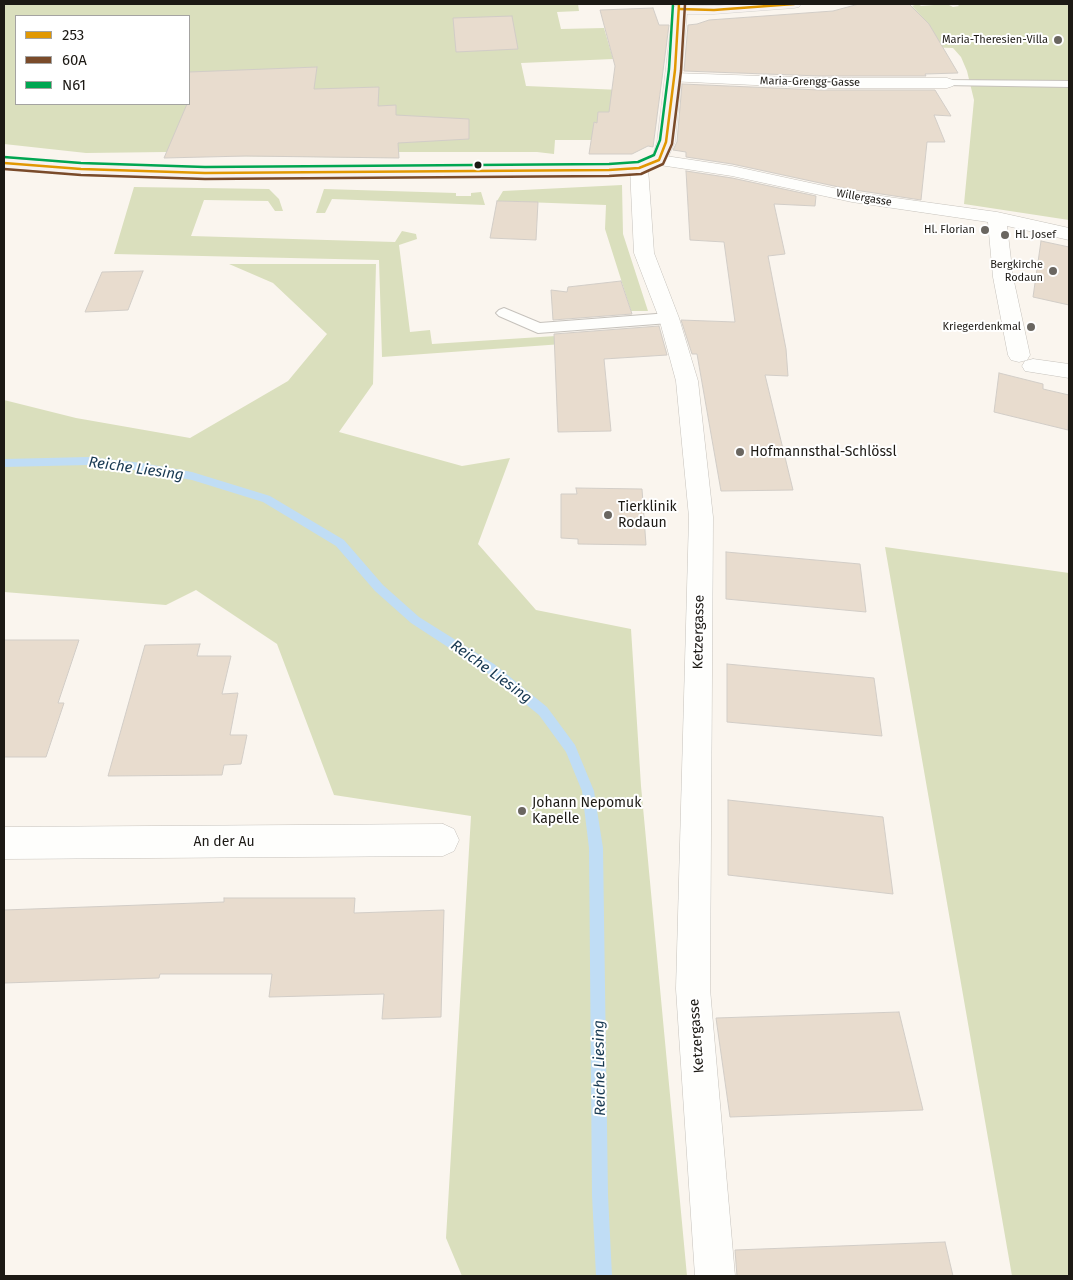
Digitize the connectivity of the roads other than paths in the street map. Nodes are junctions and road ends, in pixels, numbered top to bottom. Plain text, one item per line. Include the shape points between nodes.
1 (794, 4) edge
2 (674, 78) junction
3 (947, 83) joint
4 (1069, 84) edge
5 (659, 160) junction
6 (4, 163) edge
7 (639, 168) junction
8 (997, 218) junction
9 (1069, 234) edge
10 (504, 314) dead end
11 (669, 318) junction
12 (1069, 371) edge
13 (443, 840) dead end
14 (4, 843) edge
15 (715, 1276) edge

1 - 2 main road via 680,9
2 - 3 street, Maria-Grengg-Gasse
2 - 5 main road via 666,142
3 - 4 lane
5 - 7 main road
5 - 8 street, Willergasse via 732,171 852,196
6 - 7 main road via 205,173
7 - 11 street, Ketzergasse via 644,254
8 - 9 street, Willergasse
8 - 12 street via 1003,277 1026,361
10 - 11 lane via 538,328
11 - 15 street, Ketzergasse via 687,381 701,517 693,989
13 - 14 street, An der Au

